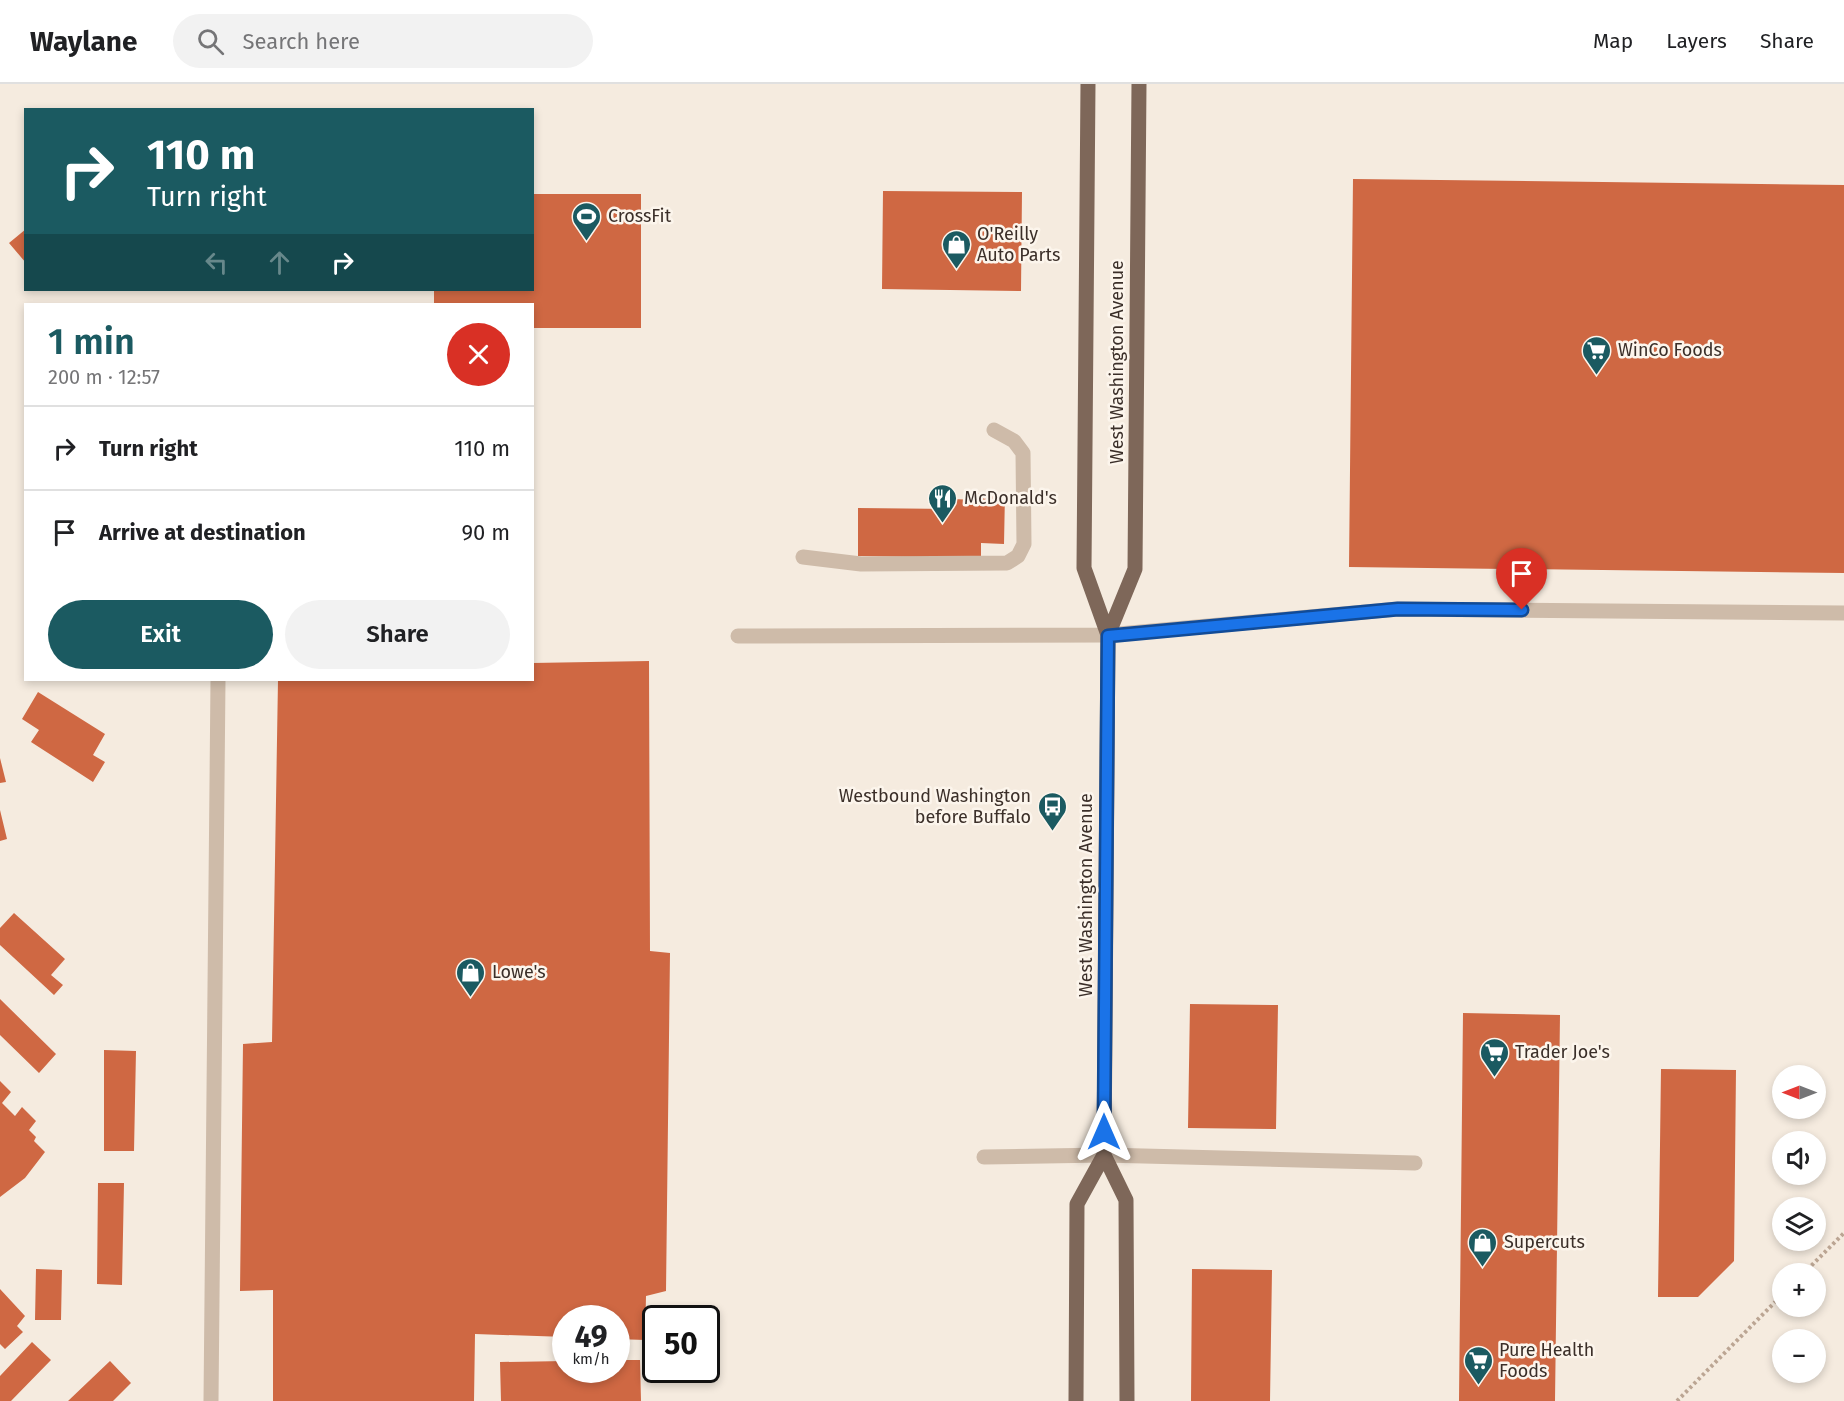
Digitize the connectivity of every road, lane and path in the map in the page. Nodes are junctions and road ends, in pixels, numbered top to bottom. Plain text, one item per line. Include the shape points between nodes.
1 (1088, 84) edge
2 (1138, 84) edge
3 (994, 430) dead end
4 (803, 557) dead end
5 (1844, 613) edge
6 (738, 636) dead end
7 (1108, 636) junction
8 (218, 681) edge
9 (1104, 1155) junction
10 (984, 1157) dead end
11 (1415, 1162) dead end
12 (1844, 1233) edge
13 (1814, 1263) edge
14 (1772, 1305) edge
15 (211, 1401) edge
16 (1076, 1401) edge
17 (1127, 1401) edge
18 (1677, 1401) edge

1 - 7 main road, West Washington Avenue via 1084,568
2 - 7 main road, West Washington Avenue via 1135,568
3 - 4 lane via 1014,441 1023,453 1024,544 1018,556 1007,563 861,564
5 - 7 lane via 1398,609
6 - 7 lane
7 - 9 main road, West Washington Avenue
8 - 15 lane
9 - 10 lane
9 - 11 lane
9 - 16 main road, West Washington Avenue via 1077,1204
9 - 17 main road, West Washington Avenue via 1126,1200
12 - 13 path
14 - 18 path

